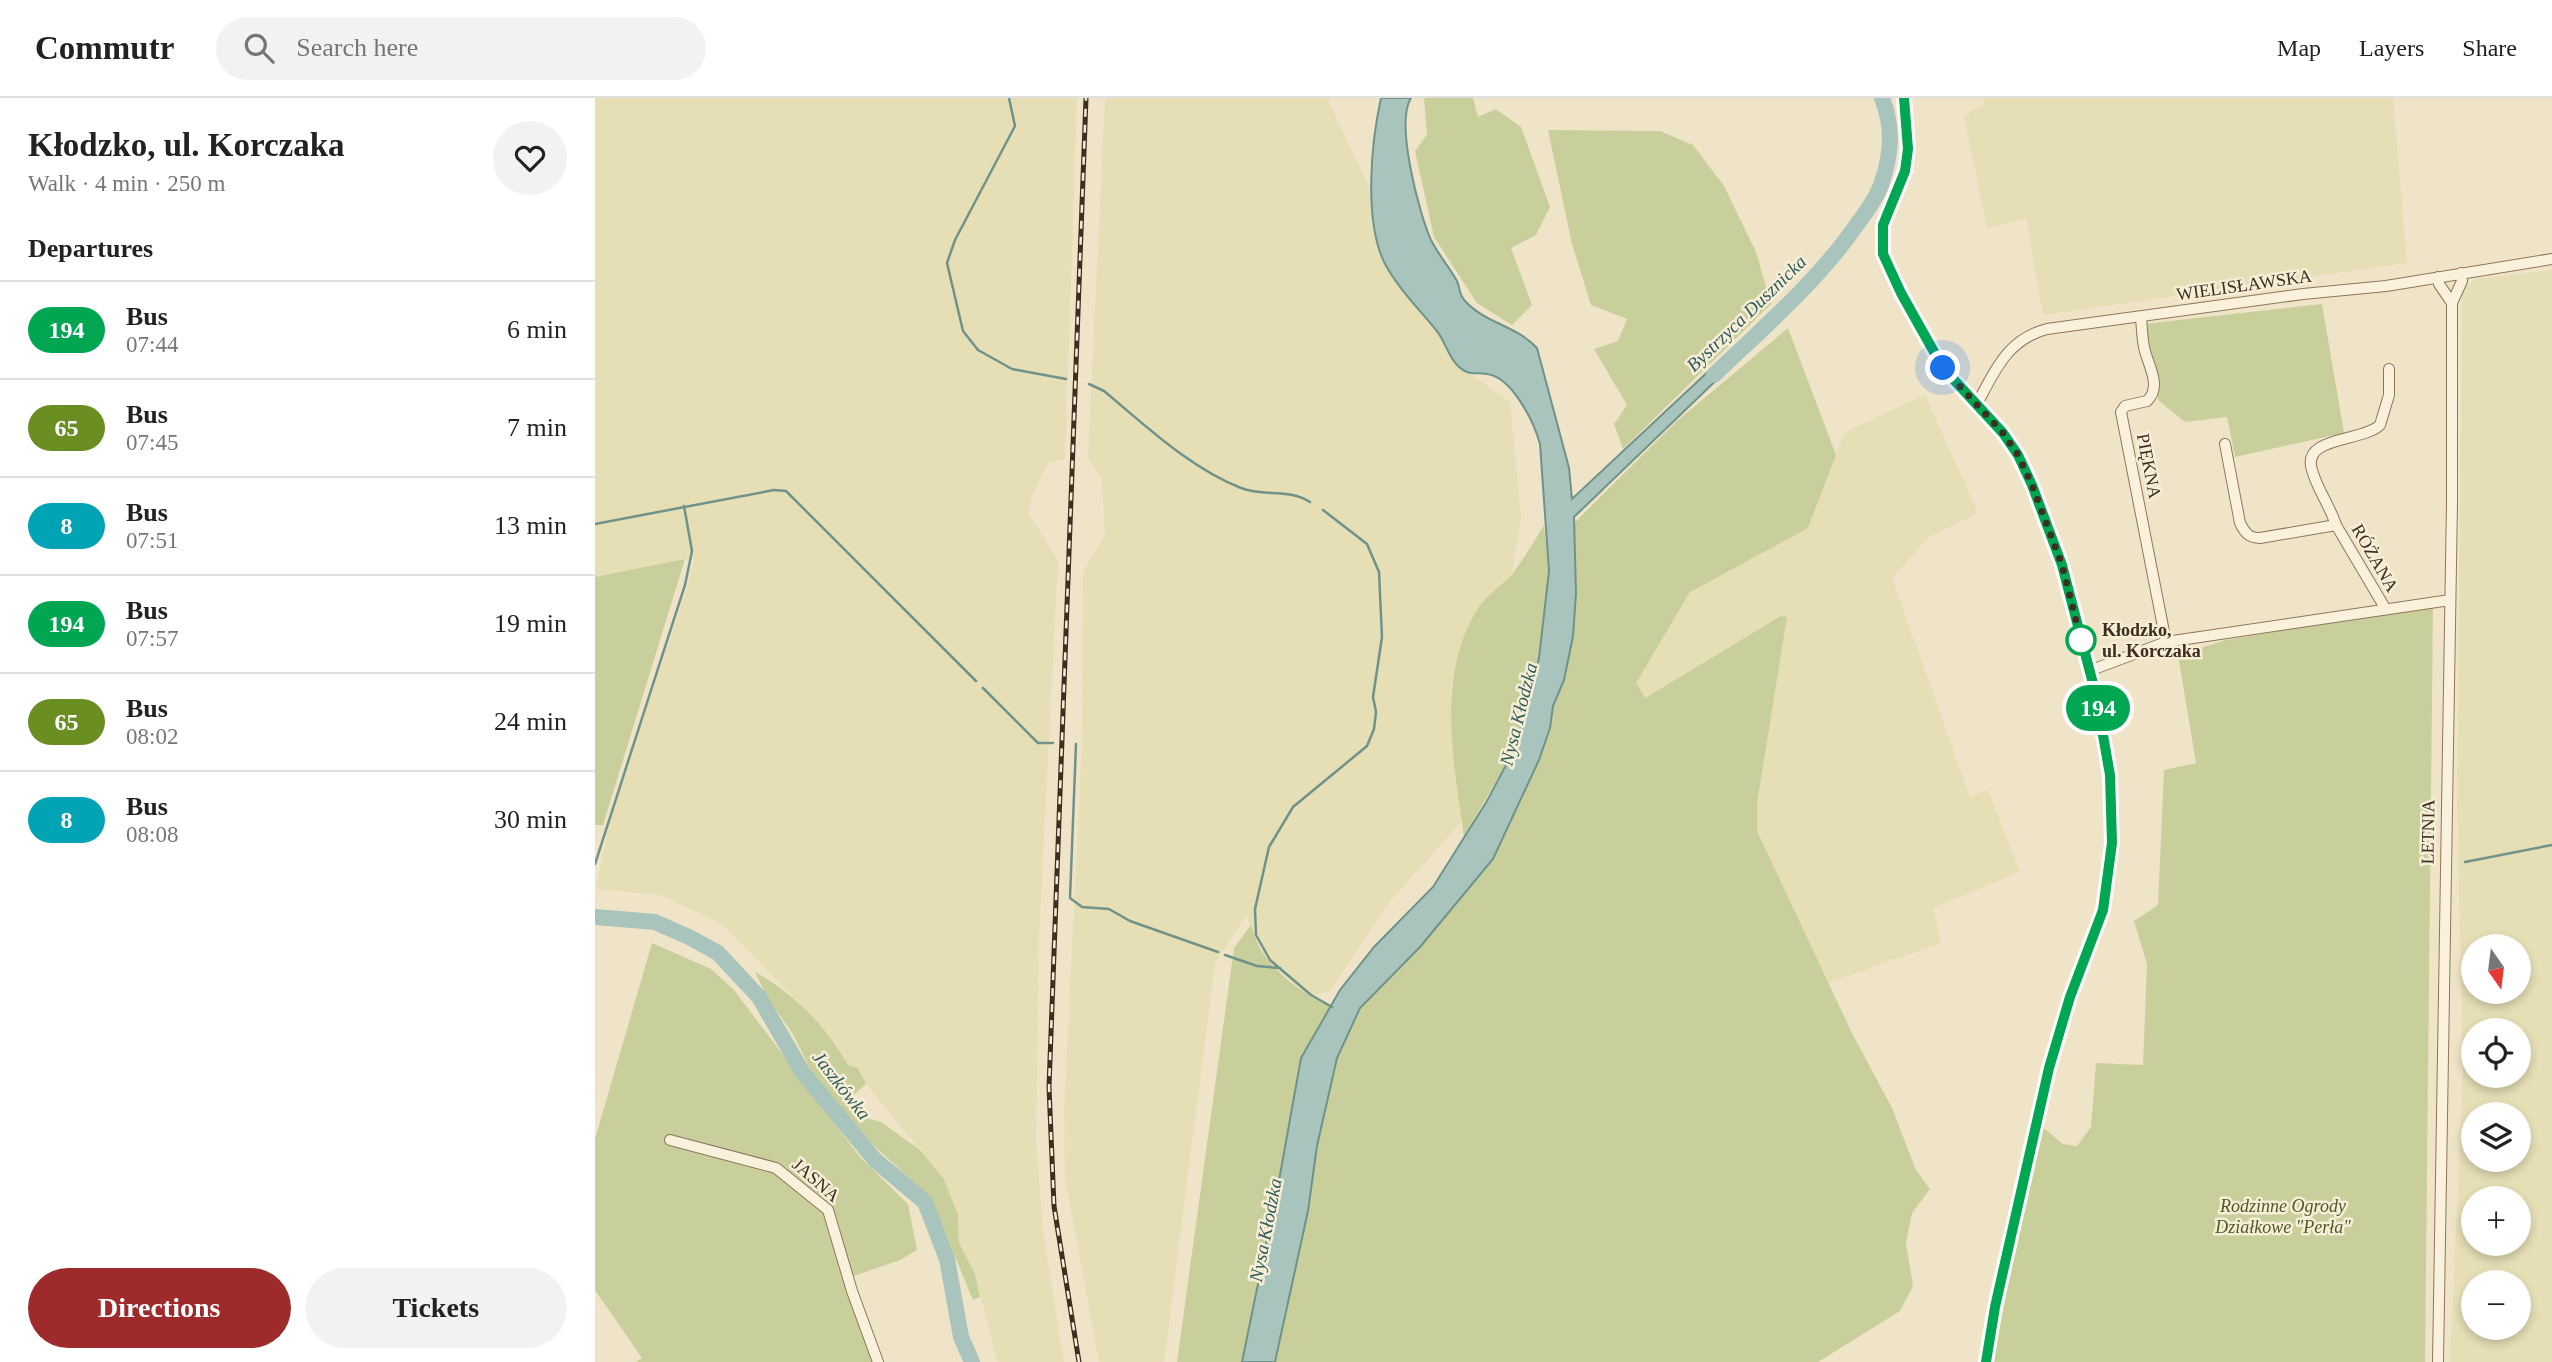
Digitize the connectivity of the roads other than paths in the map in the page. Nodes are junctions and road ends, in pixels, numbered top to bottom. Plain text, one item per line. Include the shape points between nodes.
1 (1904, 98) edge
2 (2552, 260) edge
3 (2461, 273) junction
4 (2438, 277) junction
5 (2452, 303) junction
6 (2141, 318) junction
7 (2389, 369) dead end
8 (1977, 404) junction
9 (2225, 444) dead end
10 (2336, 525) junction
11 (2450, 600) junction
12 (2385, 608) junction
13 (2166, 642) junction
14 (2089, 671) junction
15 (670, 1140) dead end
16 (878, 1362) edge
17 (1986, 1362) edge
18 (2438, 1362) edge

1 - 8 street via 1908,149 1905,171 1883,225 1883,254 1943,368
2 - 3 street, WIELISŁAWSKA
3 - 4 street, WIELISŁAWSKA
3 - 5 street, LETNIA
4 - 5 street, LETNIA
4 - 6 street, WIELISŁAWSKA
5 - 11 street, LETNIA
6 - 8 street, WIELISŁAWSKA via 2033,333 2018,340
6 - 13 street, PIĘKNA via 2153,392 2147,401 2125,406 2121,412
7 - 10 street, RÓŻANA via 2389,395 2380,425 2366,434 2325,444 2311,458 2312,472
8 - 14 street via 2018,455 2032,485 2062,565
9 - 10 street, RÓŻANA via 2240,523 2252,538
10 - 12 street, RÓŻANA
11 - 12 street
11 - 18 street, LETNIA
12 - 13 street
13 - 14 street
14 - 17 street via 2110,775 2112,843 2103,910 2049,1068
15 - 16 street, JASNA via 776,1168 828,1210

